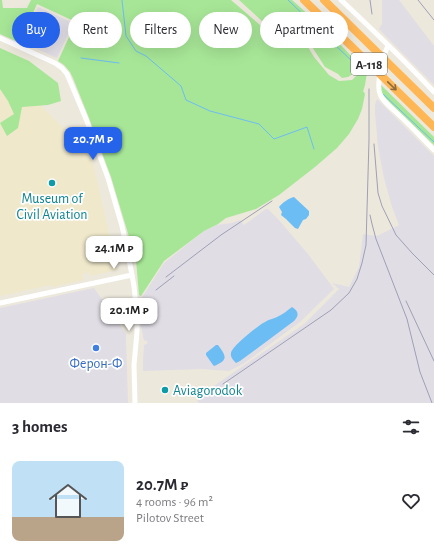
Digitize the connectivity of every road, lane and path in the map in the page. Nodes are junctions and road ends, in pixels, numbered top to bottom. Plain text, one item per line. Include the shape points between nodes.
1 (304, 0) edge
2 (324, 0) edge
3 (341, 0) edge
4 (0, 38) edge
5 (388, 46) junction
6 (434, 92) edge
7 (434, 108) edge
8 (434, 127) edge
9 (434, 150) edge
10 (132, 275) junction
11 (0, 303) edge
12 (135, 403) edge

1 -> 8 highway, А-118
2 - 7 highway, А-118
3 - 5 street
4 - 10 street via 55,63 67,74 108,178 122,226
5 - 6 street
5 - 9 street via 378,86 379,93
10 - 11 street
10 - 12 street via 137,324

